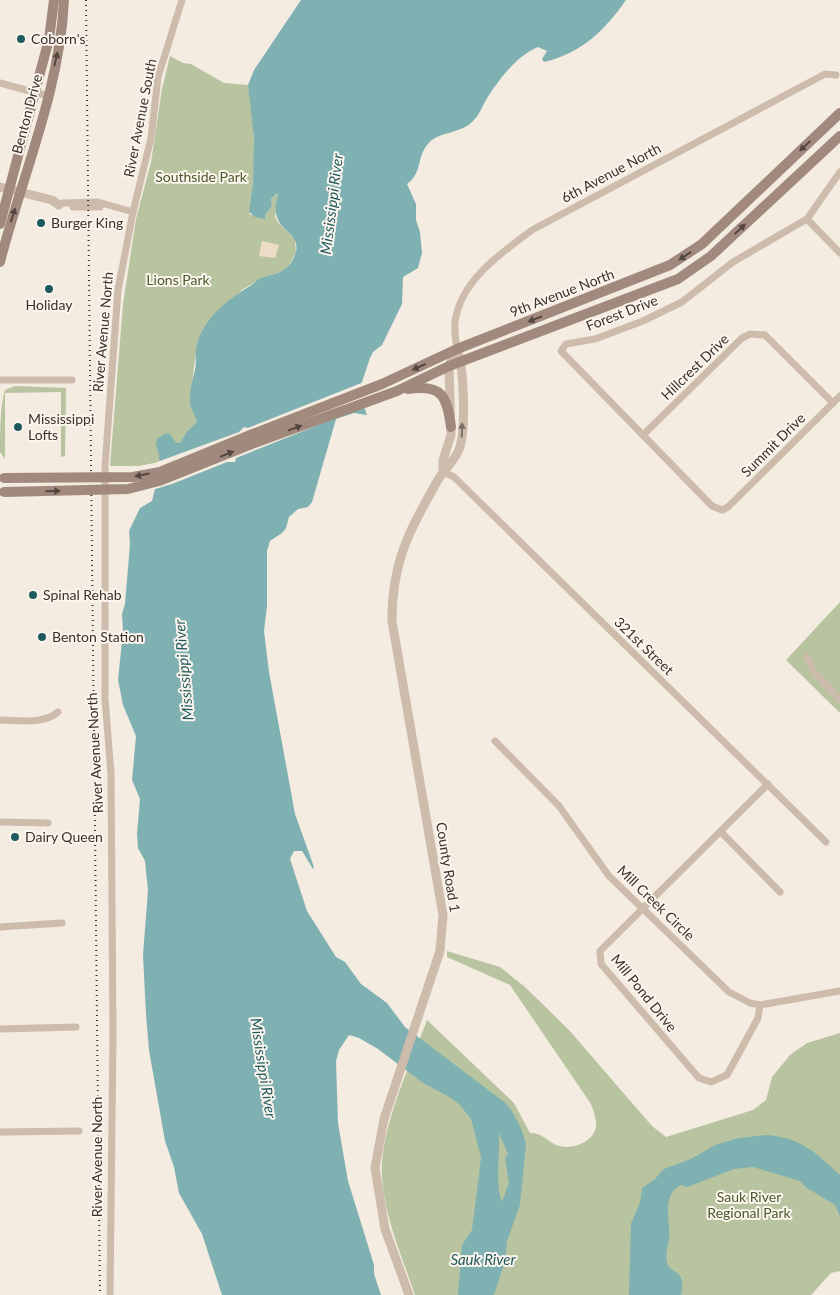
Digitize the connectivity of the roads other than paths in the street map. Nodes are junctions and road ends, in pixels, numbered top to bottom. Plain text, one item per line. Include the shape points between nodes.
1 (54, 0) edge
2 (64, 0) edge
3 (182, 0) edge
4 (836, 75) dead end
5 (0, 83) edge
6 (36, 92) junction
7 (48, 96) junction
8 (840, 113) edge
9 (840, 136) edge
10 (840, 172) edge
11 (10, 189) edge
12 (59, 205) joint
13 (132, 212) junction
14 (807, 219) junction
15 (0, 224) edge
16 (840, 253) edge
17 (0, 262) edge
18 (457, 349) junction
19 (462, 362) junction
20 (449, 366) junction
21 (0, 380) edge
22 (72, 380) dead end
23 (397, 390) junction
24 (840, 396) edge
25 (833, 403) junction
26 (451, 427) junction
27 (643, 435) junction
28 (443, 472) junction
29 (2, 478) edge
30 (2, 492) edge
31 (722, 510) joint
32 (807, 657) dead end
33 (840, 700) edge
34 (58, 712) dead end
35 (0, 720) edge
36 (495, 741) dead end
37 (768, 784) junction
38 (0, 822) edge
39 (48, 823) dead end
40 (721, 832) junction
41 (826, 842) dead end
42 (780, 892) dead end
43 (644, 908) junction
44 (62, 923) dead end
45 (0, 927) edge
46 (840, 991) edge
47 (760, 1005) junction
48 (76, 1027) dead end
49 (0, 1029) edge
50 (79, 1131) dead end
51 (0, 1132) edge
52 (110, 1295) edge
53 (408, 1295) edge

1 - 6 main road, Benton Drive via 49,39
7 -> 2 main road, Benton Drive via 60,43
3 - 13 street, River Avenue South via 158,77 152,138
4 - 18 street, 6th Avenue North via 825,74 532,230 501,253 468,287 454,323
5 - 6 street
6 - 7 street
6 - 11 main road, Benton Drive
7 - 11 main road, Benton Drive
8 -> 18 main road, 9th Avenue North via 702,244 670,265
19 -> 9 main road, 9th Avenue North via 678,279 712,256
10 - 14 street
11 - 12 street via 52,200
11 - 15 main road, Benton Drive
17 -> 11 main road, Benton Drive
12 - 13 street via 98,202
13 - 52 street, River Avenue North via 118,290 105,466 105,698 111,774 113,1034
14 - 16 street
14 - 27 street, Forest Drive via 733,262 682,302 595,339 566,344 561,351
18 - 19 street, County Road 1
18 - 20 street
18 -> 29 main road, 9th Avenue North, bridge via 382,384 160,472 133,477
19 - 20 main road, 9th Avenue North
28 -> 19 street, County Road 1 via 452,464 460,448
20 - 23 main road, 9th Avenue North
20 - 26 street, County Road 1
21 - 22 street
23 - 26 main road via 433,388 440,392 446,400
30 -> 23 main road, 9th Avenue North, bridge via 128,489 159,481
24 - 25 street, Summit Drive
25 - 27 street, Hillcrest Drive via 765,335 750,334 742,338
25 - 31 street, Summit Drive
26 - 28 street, County Road 1
27 - 31 street, Forest Drive via 712,506
28 - 37 street, 321st Street via 454,477
28 - 53 street, County Road 1 via 410,530 392,590 392,621 443,915 440,951 384,1120 375,1168 385,1229
32 - 33 street via 813,672
34 - 35 street via 43,720
36 - 43 street, Mill Creek Circle via 559,806 609,876
37 - 40 street, Mill Pond Drive
37 - 41 street, 321st Street
38 - 39 street
40 - 42 street
40 - 43 street, Mill Pond Drive
43 - 47 street, Mill Creek Circle via 729,992
43 - 47 street, Mill Pond Drive via 600,951 601,964 699,1078 711,1082 727,1074 758,1018
44 - 45 street
46 - 47 street
48 - 49 street
50 - 51 street

